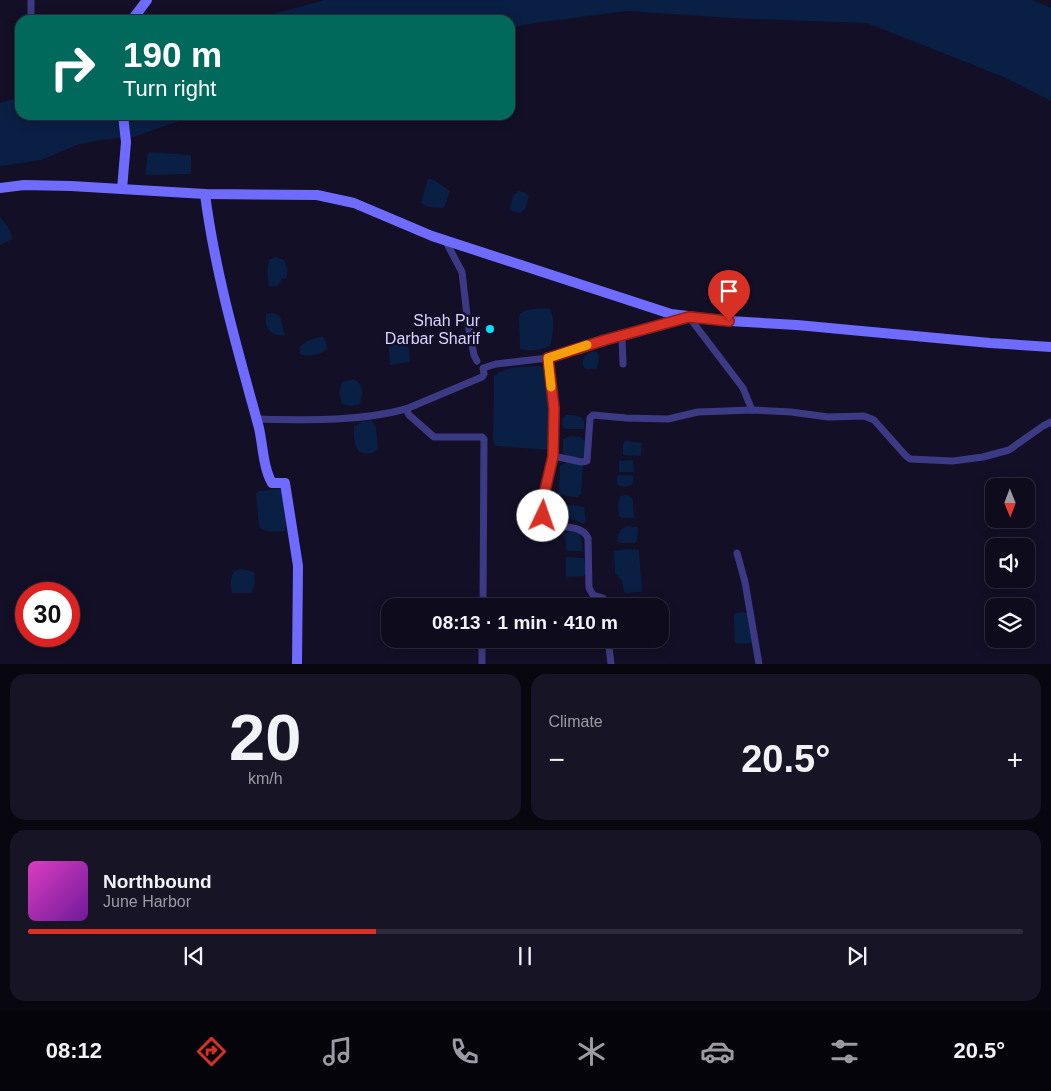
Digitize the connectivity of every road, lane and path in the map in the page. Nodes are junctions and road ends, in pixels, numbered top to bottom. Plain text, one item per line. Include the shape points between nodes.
1 (31, 0) edge
2 (148, 0) edge
3 (31, 15) edge
4 (136, 15) edge
5 (124, 120) edge
6 (0, 188) edge
7 (122, 189) junction
8 (205, 194) junction
9 (445, 240) junction
10 (689, 317) junction
11 (622, 336) junction
12 (1051, 347) edge
13 (548, 358) junction
14 (477, 361) dead end
15 (623, 364) dead end
16 (406, 408) junction
17 (752, 410) junction
18 (256, 419) junction
19 (1051, 422) edge
20 (553, 456) junction
21 (737, 553) dead end
22 (483, 598) edge
23 (603, 598) edge
24 (482, 648) edge
25 (609, 648) edge
26 (297, 664) edge
27 (482, 664) edge
28 (612, 664) edge
29 (760, 664) edge

1 - 3 street
2 - 4 main road
5 - 7 main road via 126,142
6 - 7 main road via 34,185
7 - 8 main road
8 - 9 main road via 317,195 354,203
8 - 18 main road via 220,277
9 - 10 main road via 653,309
9 - 14 street via 462,272 468,324
10 - 11 street
10 - 12 main road
10 - 17 street via 743,388
11 - 13 street
11 - 15 street
13 - 16 street via 483,368 482,378
13 - 20 street via 554,408
16 - 18 street via 367,416 316,420
16 - 22 street via 409,415 434,437 480,436 484,439
17 - 19 street via 870,418 906,456 953,461 1009,450
17 - 20 street via 698,412 668,420 593,415 590,418 587,461
18 - 26 main road via 268,476 272,483 285,483 298,566
20 - 23 street via 543,516 553,525 582,530 586,534 589,588 593,595
21 - 29 street
24 - 27 street
25 - 28 street

